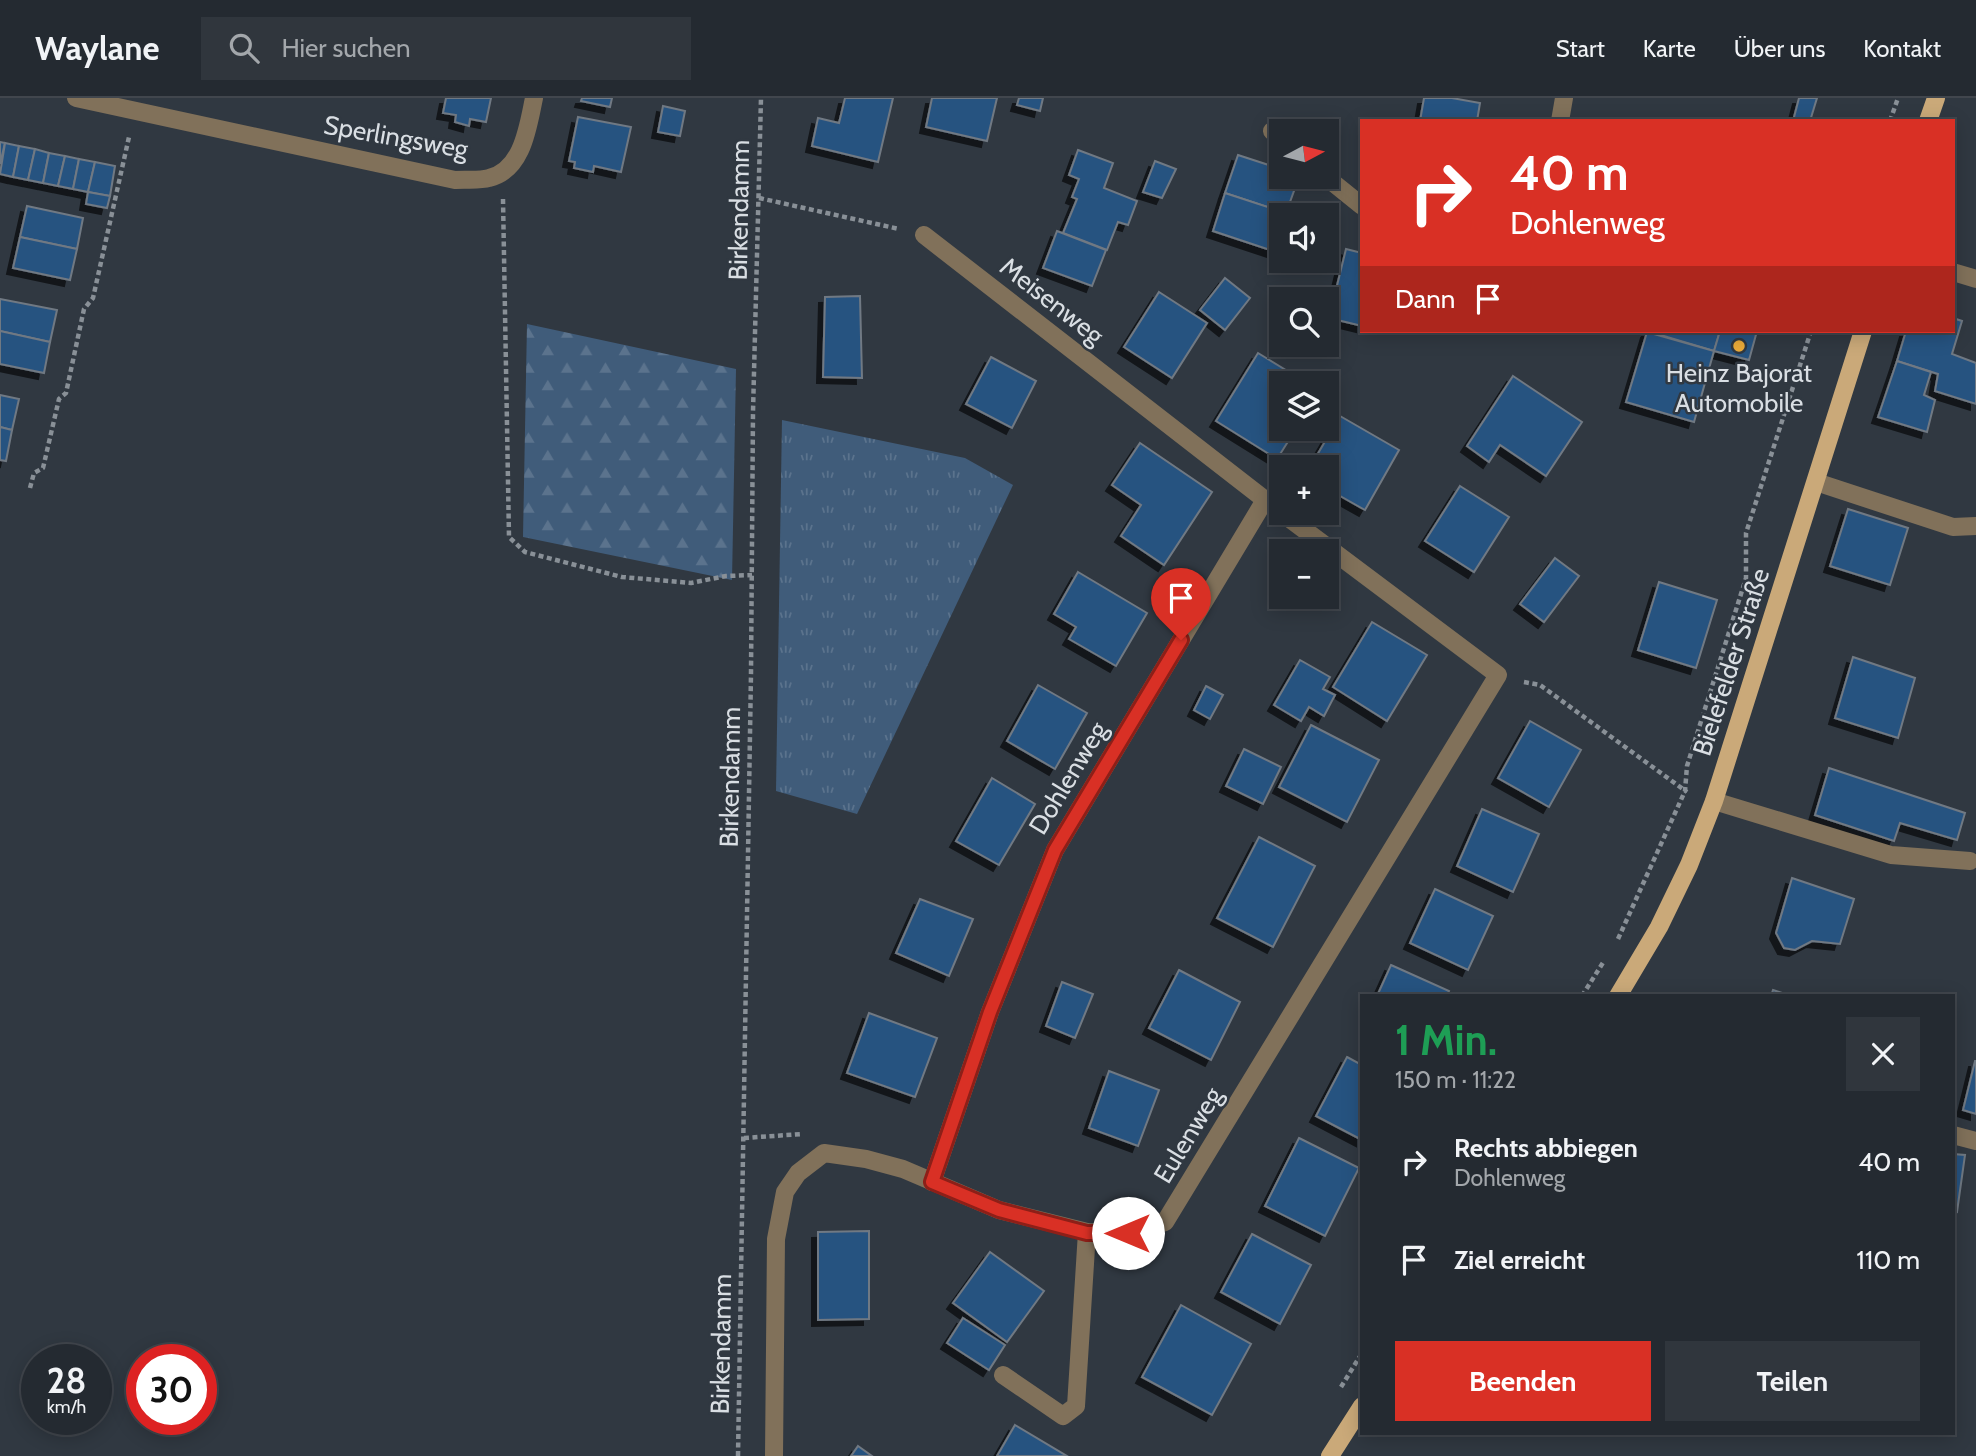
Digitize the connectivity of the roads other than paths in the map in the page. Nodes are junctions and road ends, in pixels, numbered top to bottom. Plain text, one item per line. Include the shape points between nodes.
1 (76, 98) edge
2 (534, 98) edge
3 (1564, 98) edge
4 (1936, 98) edge
5 (1560, 119) edge
6 (1929, 119) edge
7 (1339, 187) edge
8 (1360, 204) edge
9 (924, 235) road end
10 (1955, 273) edge
11 (1976, 279) edge
12 (1862, 333) edge
13 (1816, 482) junction
14 (1265, 500) junction
15 (1269, 503) edge
16 (1298, 525) edge
17 (1976, 526) edge
18 (1498, 675) joint
19 (1714, 801) junction
20 (1970, 861) dead end
21 (1619, 994) edge
22 (1955, 1136) edge
23 (1976, 1141) edge
24 (932, 1182) junction
25 (1087, 1233) junction
26 (1003, 1375) dead end
27 (1360, 1409) edge
28 (774, 1456) edge
29 (1330, 1456) edge

1 - 2 street, Sperlingsweg via 455,180 491,178 509,166 524,144
3 - 5 street
4 - 6 main road
7 - 8 street
9 - 14 street, Meisenweg
10 - 11 street
12 - 13 main road, Bielefelder Straße
13 - 17 street via 1952,527
13 - 19 main road, Bielefelder Straße
14 - 15 street, Meisenweg
14 - 24 street, Dohlenweg via 1055,850 990,1012
16 - 18 street, Meisenweg
18 - 25 street, Eulenweg via 1166,1222 1128,1233
19 - 20 street via 1891,855
19 - 21 main road, Bielefelder Straße via 1659,927
22 - 23 street
24 - 25 street, Eulenweg via 999,1210
24 - 28 street, Eulenweg via 866,1159 824,1153 798,1173 785,1192 776,1239
25 - 26 street via 1076,1406 1063,1416
27 - 29 main road

